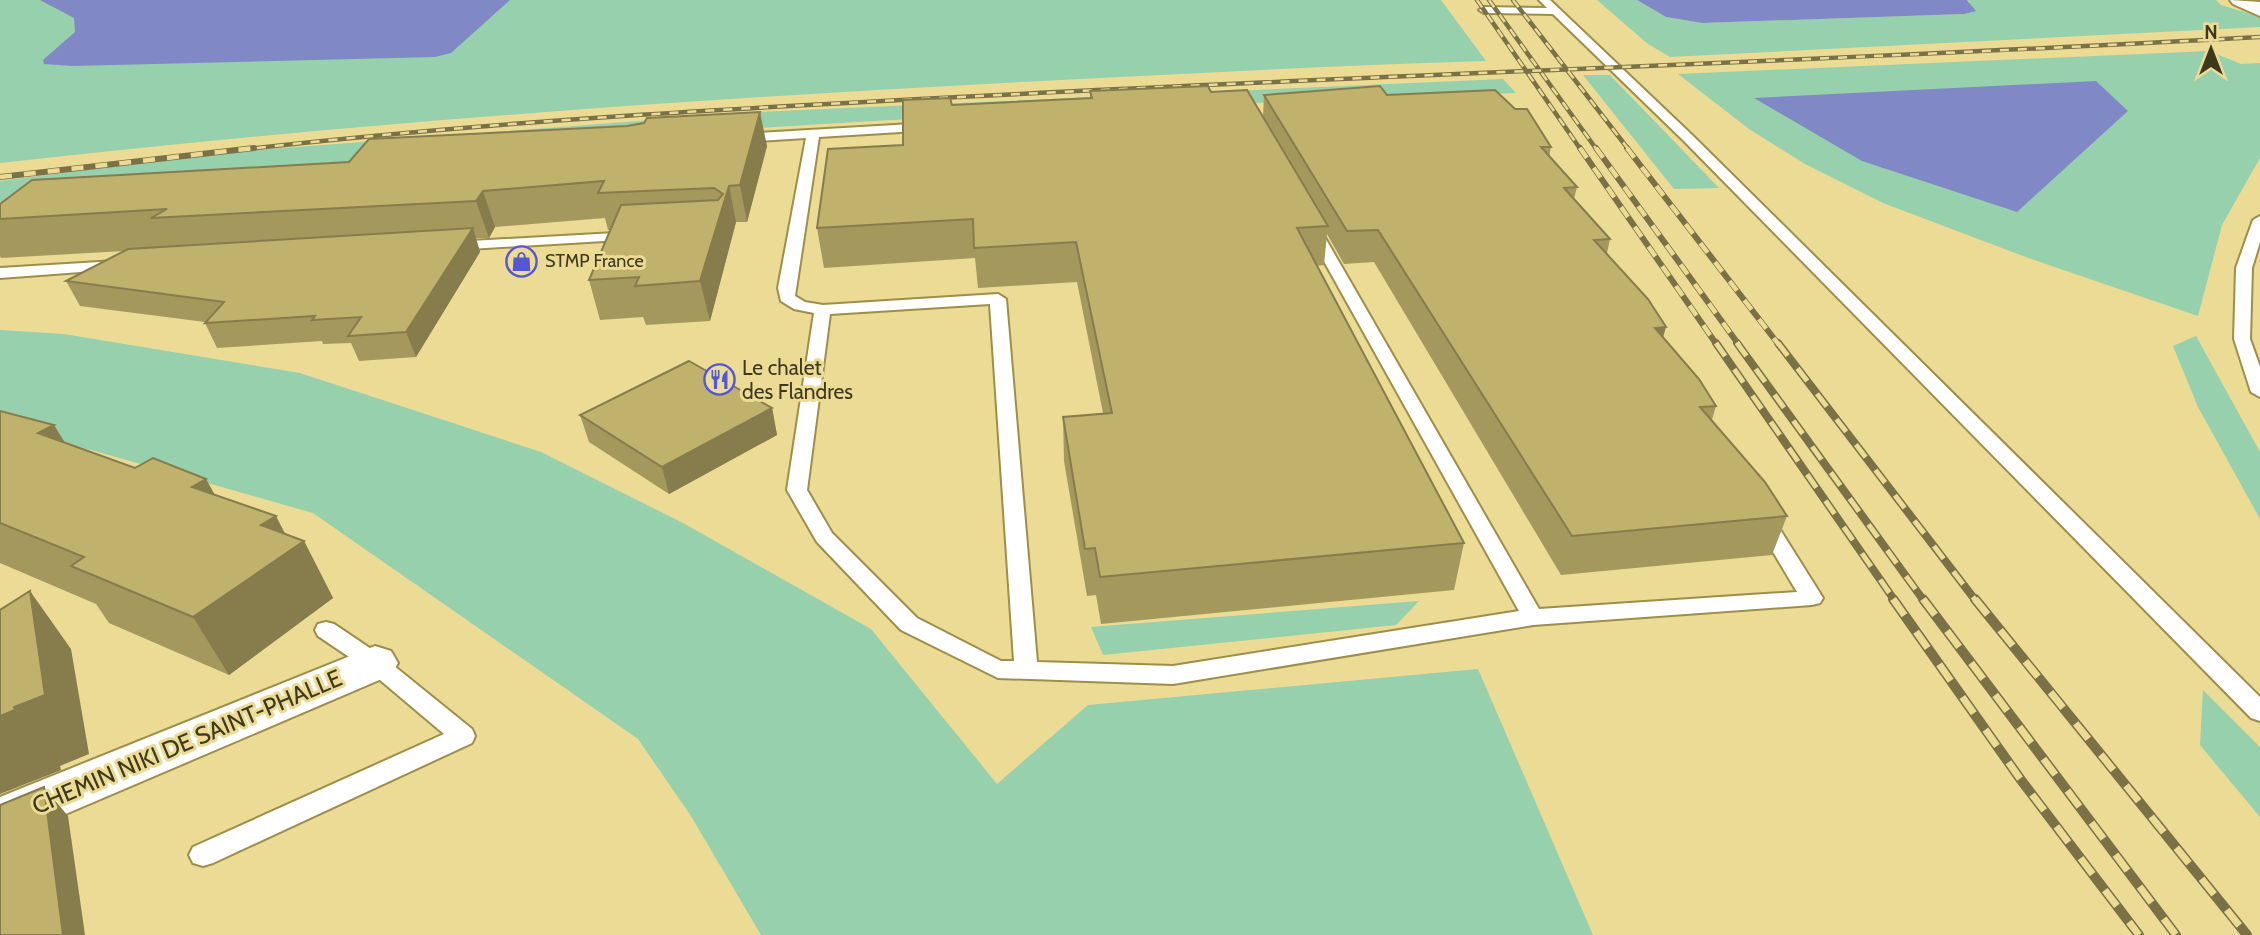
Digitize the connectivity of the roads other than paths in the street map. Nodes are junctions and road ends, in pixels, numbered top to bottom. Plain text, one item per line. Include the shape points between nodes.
1 (2240, 0) edge
2 (1549, 5) edge
3 (1484, 10) dead end
4 (2260, 10) edge
5 (947, 126) edge
6 (813, 133) junction
7 (719, 140) edge
8 (1302, 208) edge
9 (2259, 226) edge
10 (652, 235) edge
11 (444, 247) edge
12 (125, 265) edge
13 (0, 273) edge
14 (823, 310) junction
15 (2260, 392) edge
16 (1754, 503) edge
17 (1533, 617) junction
18 (326, 630) dead end
19 (375, 663) junction
20 (1026, 669) junction
21 (2260, 712) edge
22 (0, 820) edge
23 (203, 855) dead end

1 - 4 street
2 - 3 lane
2 - 21 lane
5 - 6 lane
6 - 7 lane
6 - 14 lane via 786,288 787,298 800,306
8 - 17 lane
9 - 15 lane via 2244,268 2242,339
10 - 11 lane
12 - 13 lane
14 - 20 lane via 797,490 810,513 824,537 909,624 998,668
14 - 20 lane via 998,299
16 - 17 lane via 1812,597
17 - 20 lane via 1172,676
18 - 19 lane
19 - 22 street, CHEMIN NIKI DE SAINT-PHALLE
19 - 23 lane via 463,736

